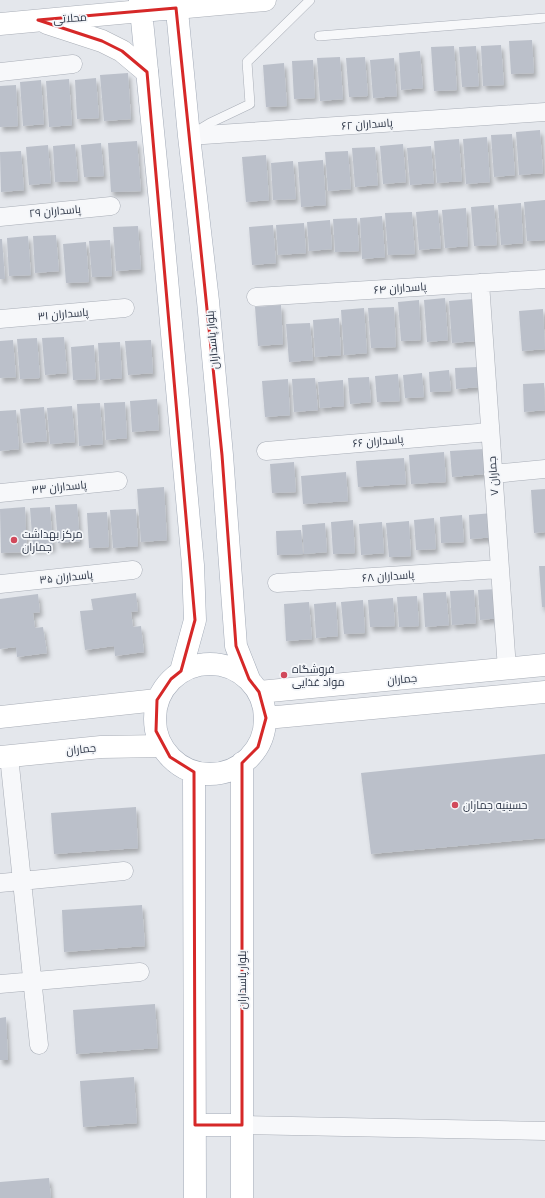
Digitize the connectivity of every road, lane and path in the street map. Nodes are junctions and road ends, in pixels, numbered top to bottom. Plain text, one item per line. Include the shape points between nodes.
1 (265, 0) edge
2 (310, 0) edge
3 (176, 4) edge
4 (140, 5) edge
5 (545, 18) edge
6 (38, 20) junction
7 (0, 24) edge
8 (319, 36) dead end
9 (72, 64) dead end
10 (0, 72) edge
11 (147, 72) junction
12 (545, 112) edge
13 (189, 136) junction
14 (111, 206) dead end
15 (0, 217) edge
16 (545, 279) edge
17 (480, 283) junction
18 (256, 297) dead end
19 (125, 308) dead end
20 (0, 319) edge
21 (490, 432) junction
22 (266, 451) dead end
23 (545, 469) edge
24 (493, 474) junction
25 (118, 481) dead end
26 (0, 493) edge
27 (500, 569) junction
28 (132, 570) dead end
29 (0, 584) edge
30 (277, 584) dead end
31 (545, 665) edge
32 (507, 669) junction
33 (181, 671) junction
34 (254, 685) junction
35 (545, 692) edge
36 (157, 700) junction
37 (0, 718) edge
38 (266, 718) junction
39 (161, 746) junction
40 (5, 757) edge
41 (242, 763) junction
42 (194, 772) junction
43 (124, 871) dead end
44 (22, 881) junction
45 (0, 883) edge
46 (140, 972) dead end
47 (33, 982) junction
48 (0, 984) edge
49 (39, 1045) dead end
50 (195, 1125) junction
51 (242, 1125) junction
52 (545, 1131) edge
53 (195, 1198) edge
54 (242, 1198) edge

1 - 3 main road
2 - 13 lane via 247,62 250,104
3 - 4 main road, محلاتی
3 - 13 main road, بلوار پاسداران
4 - 6 main road, محلاتی
4 - 11 main road
5 - 8 lane
6 - 7 main road, محلاتی
6 - 11 main road via 102,41 122,51
9 - 10 street
11 - 33 main road via 193,565 195,620
12 - 13 street, پاسداران ۶۲
13 - 34 main road, بلوار پاسداران via 208,301 236,646
14 - 15 street, پاسداران ۲۹
16 - 17 street, پاسداران ۶۴
17 - 18 street, پاسداران ۶۴
17 - 21 street, جماران ۷
19 - 20 street, پاسداران ۳۱
21 - 22 street, پاسداران ۶۶
21 - 24 street, جماران ۷
23 - 24 street
24 - 27 street, جماران ۷
25 - 26 street, پاسداران ۳۳
27 - 30 street, پاسداران ۶۸
27 - 32 street, جماران ۷
28 - 29 street, پاسداران ۳۵
31 - 32 main road, جماران
32 - 34 main road, جماران
33 - 34 main road via 198,664 217,664 235,669
33 - 36 main road via 171,679
34 - 38 main road via 264,705
35 - 38 main road
36 - 37 main road
36 - 39 main road via 154,716
38 - 41 main road via 264,733 258,747
39 - 40 main road, جماران via 101,747
39 - 42 main road via 181,766
40 - 44 street
41 - 42 main road via 223,773
41 - 51 main road, بلوار پاسداران
42 - 50 main road
43 - 44 street
44 - 45 street
44 - 47 street
46 - 47 street
47 - 48 street
47 - 49 street
50 - 51 main road
50 - 53 main road
51 - 52 street
51 - 54 main road, بلوار پاسداران

